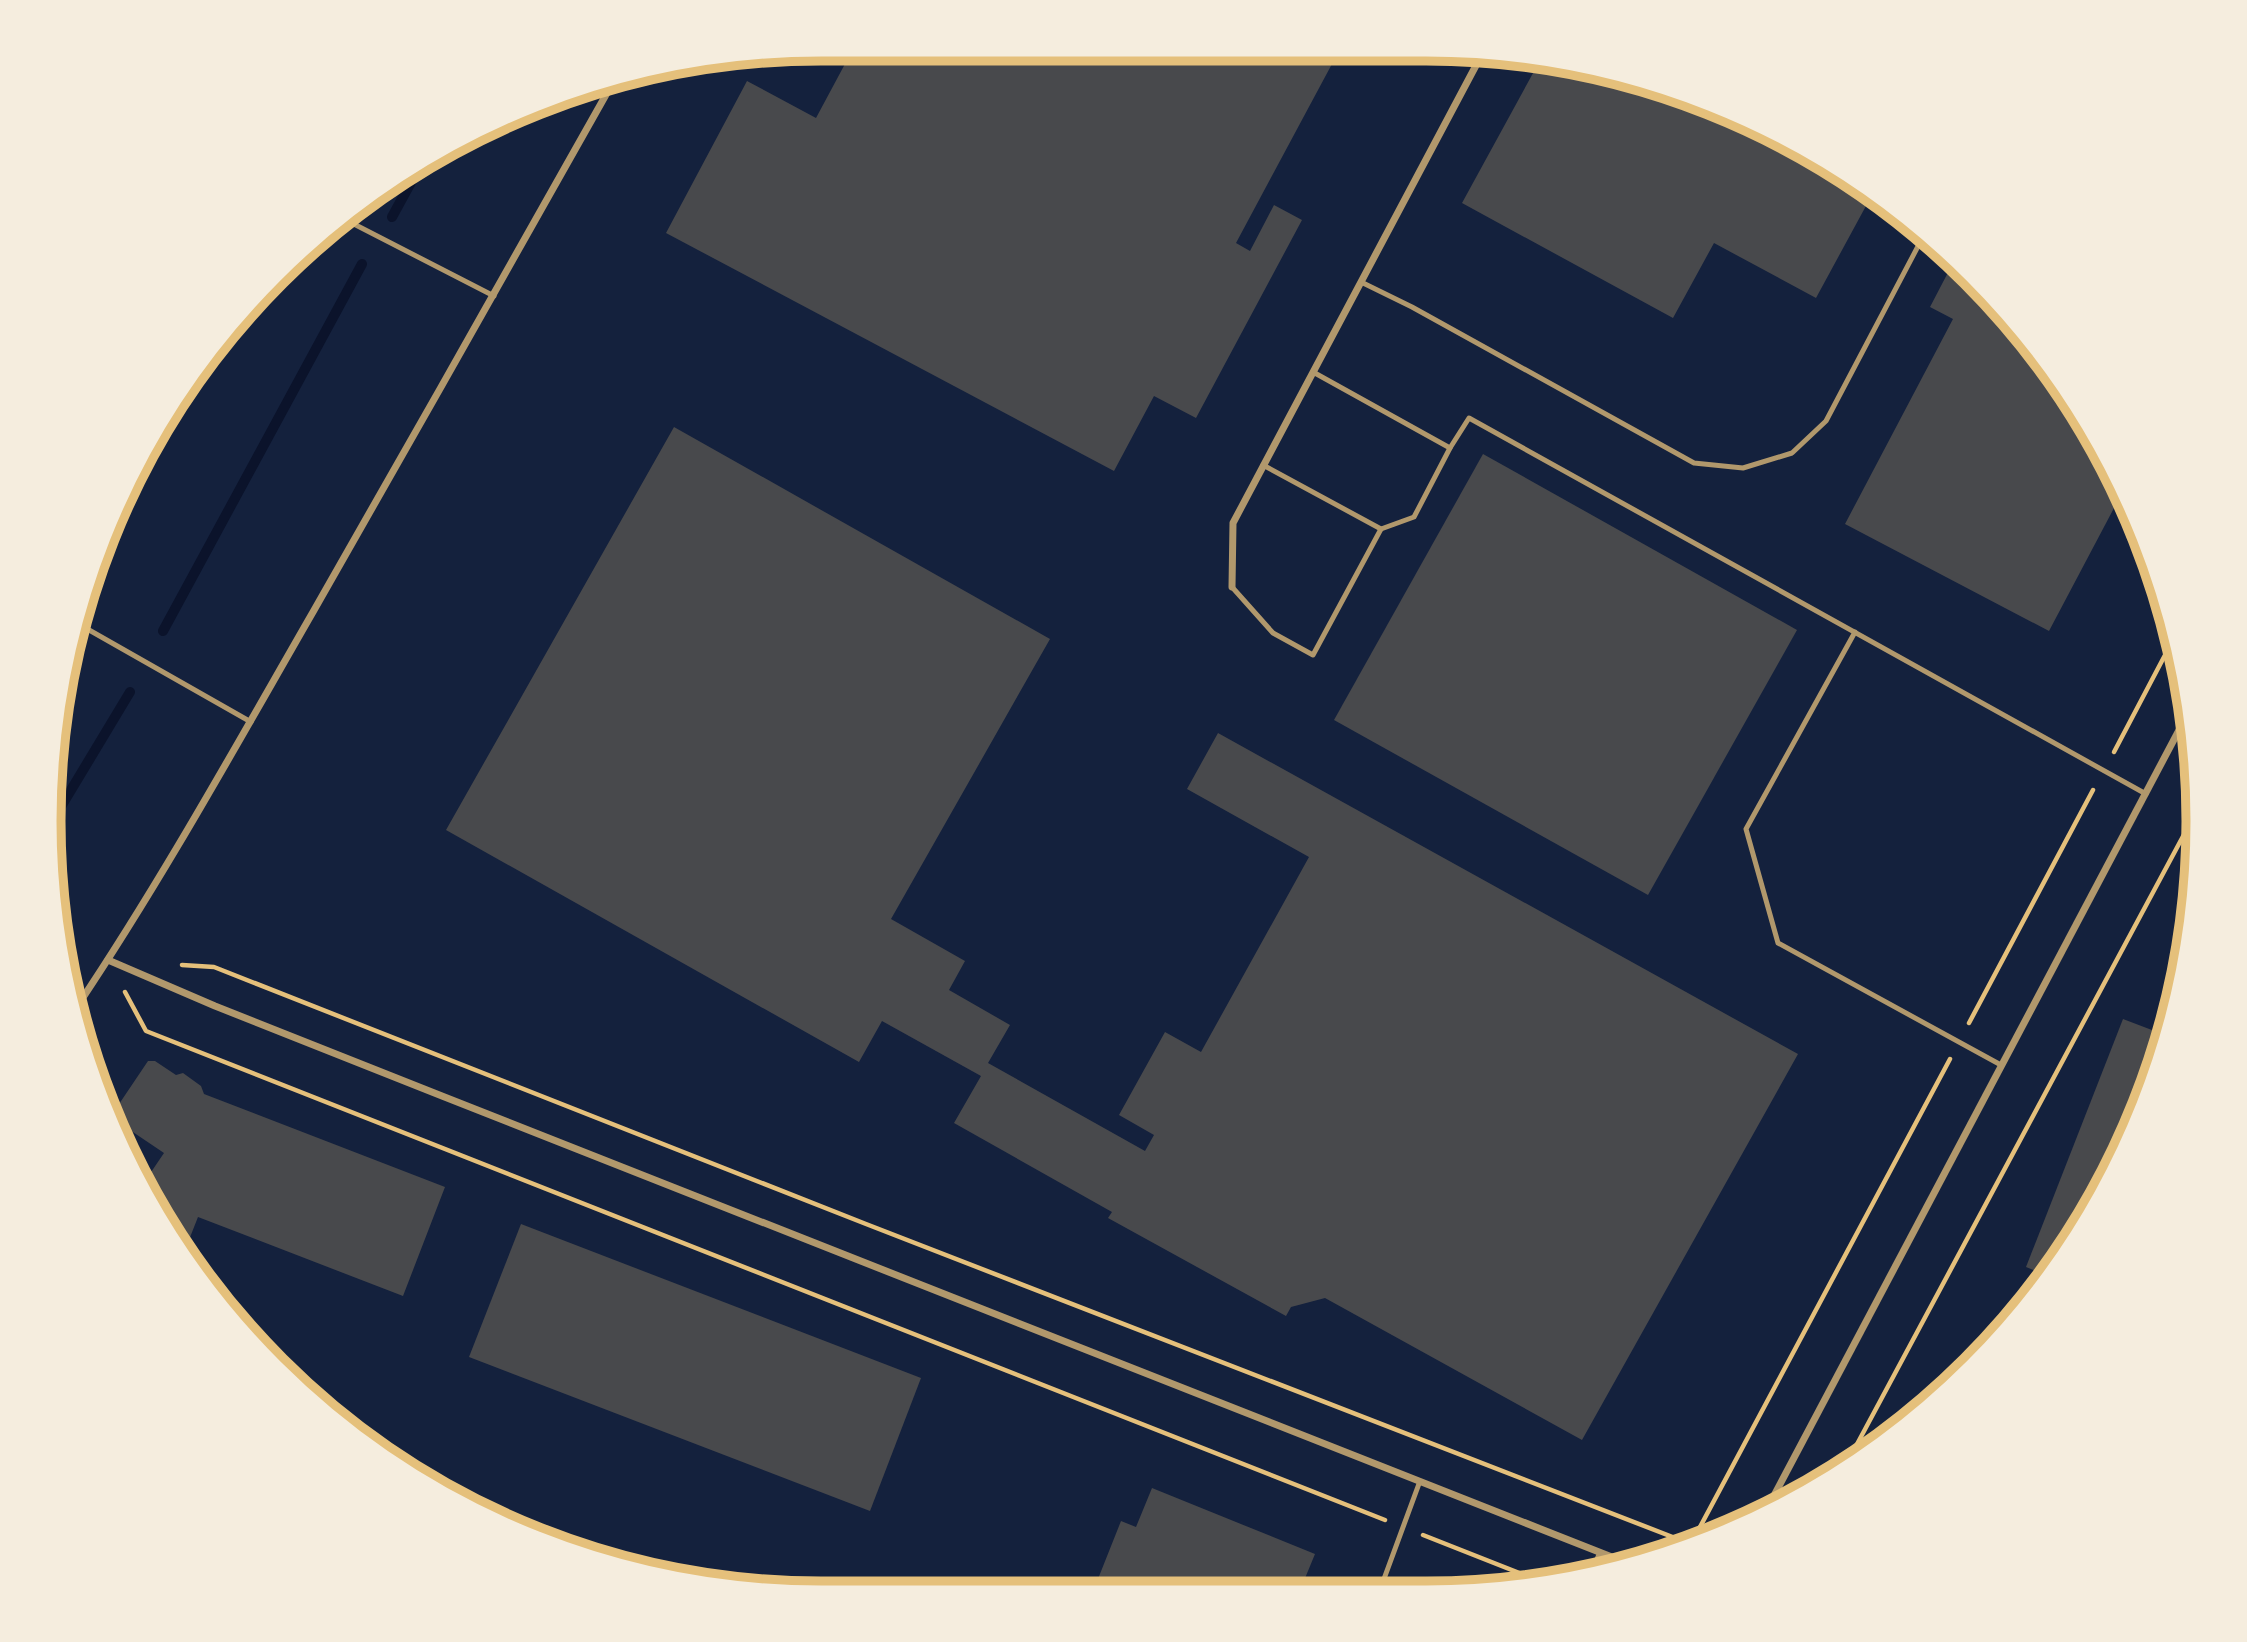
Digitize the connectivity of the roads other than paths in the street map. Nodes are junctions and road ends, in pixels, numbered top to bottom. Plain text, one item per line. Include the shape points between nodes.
1 (1478, 63) edge
2 (606, 93) edge
3 (352, 223) edge
4 (1919, 244) edge
5 (1361, 282) junction
6 (494, 296) junction
7 (1313, 372) junction
8 (1450, 448) junction
9 (1263, 465) junction
10 (1381, 529) junction
11 (1232, 587) joint
12 (86, 628) edge
13 (1855, 632) junction
14 (251, 722) junction
15 (2180, 736) edge
16 (2146, 794) junction
17 (108, 960) junction
18 (82, 998) edge
19 (2001, 1065) junction
20 (1420, 1481) junction
21 (1774, 1496) edge
22 (1600, 1552) junction
23 (1613, 1557) edge
24 (1596, 1561) edge
25 (1383, 1581) edge

1 - 5 street
2 - 6 street
3 - 6 lane
4 - 5 lane via 1826,421 1793,453 1743,468 1693,463
5 - 7 street
6 - 14 street
7 - 8 lane
7 - 9 street
8 - 10 lane via 1414,517
8 - 13 lane via 1469,418
9 - 10 lane
9 - 11 street via 1233,523
10 - 11 lane via 1313,655 1273,633
12 - 14 lane
13 - 16 lane
13 - 19 lane via 1746,829 1779,943
14 - 17 street
15 - 16 street
16 - 19 street
17 - 18 street
17 - 20 street
19 - 21 street
20 - 22 street
20 - 25 lane
22 - 23 street
22 - 24 lane

